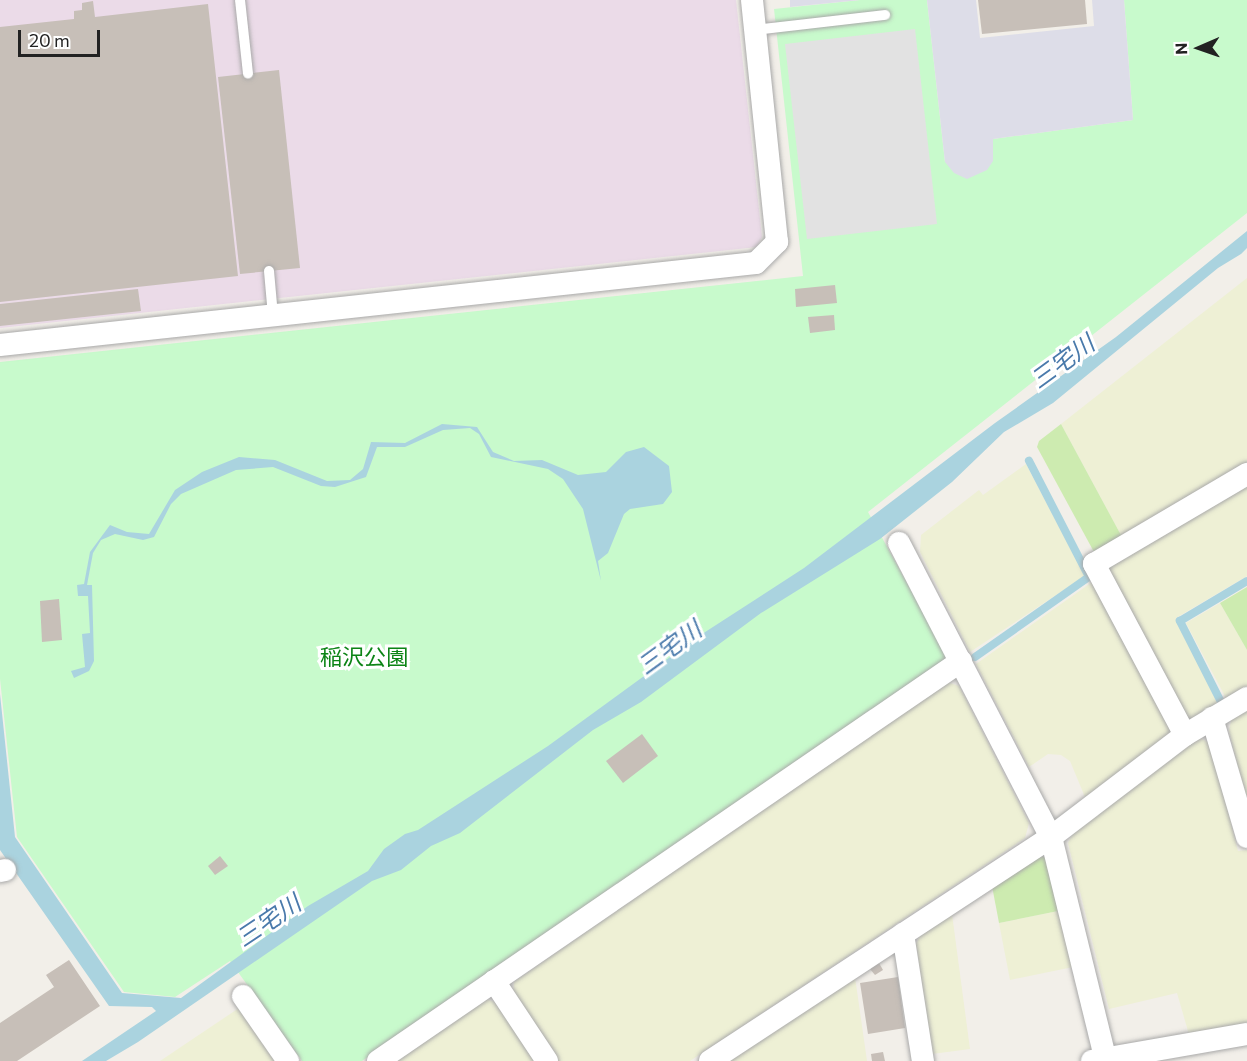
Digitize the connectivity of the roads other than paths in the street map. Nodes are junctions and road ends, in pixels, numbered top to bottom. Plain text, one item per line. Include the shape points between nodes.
1 (240, 0) edge
2 (752, 0) edge
3 (885, 15) dead end
4 (755, 30) junction
5 (248, 74) dead end
6 (269, 271) dead end
7 (273, 316) junction
8 (0, 345) edge
9 (1247, 474) edge
10 (899, 543) dead end
11 (961, 661) junction
12 (1247, 698) edge
13 (1212, 718) junction
14 (1185, 735) junction
15 (1052, 837) junction
16 (1247, 837) edge
17 (903, 934) junction
18 (494, 981) junction
19 (243, 996) dead end
20 (1247, 1034) edge
21 (1101, 1060) edge
22 (288, 1061) edge
23 (378, 1061) edge
24 (547, 1061) edge
25 (711, 1061) edge
26 (923, 1061) edge

1 - 5 lane
2 - 4 street
3 - 4 lane
4 - 7 street via 777,242 756,263
6 - 7 lane
7 - 8 street
9 - 14 street via 1094,564
10 - 11 street
11 - 15 street
11 - 18 street
12 - 13 street
13 - 14 street
13 - 16 street
14 - 15 street
15 - 17 street
15 - 21 street
17 - 25 street
17 - 26 street
18 - 23 street
18 - 24 street
19 - 22 street
20 - 21 street

